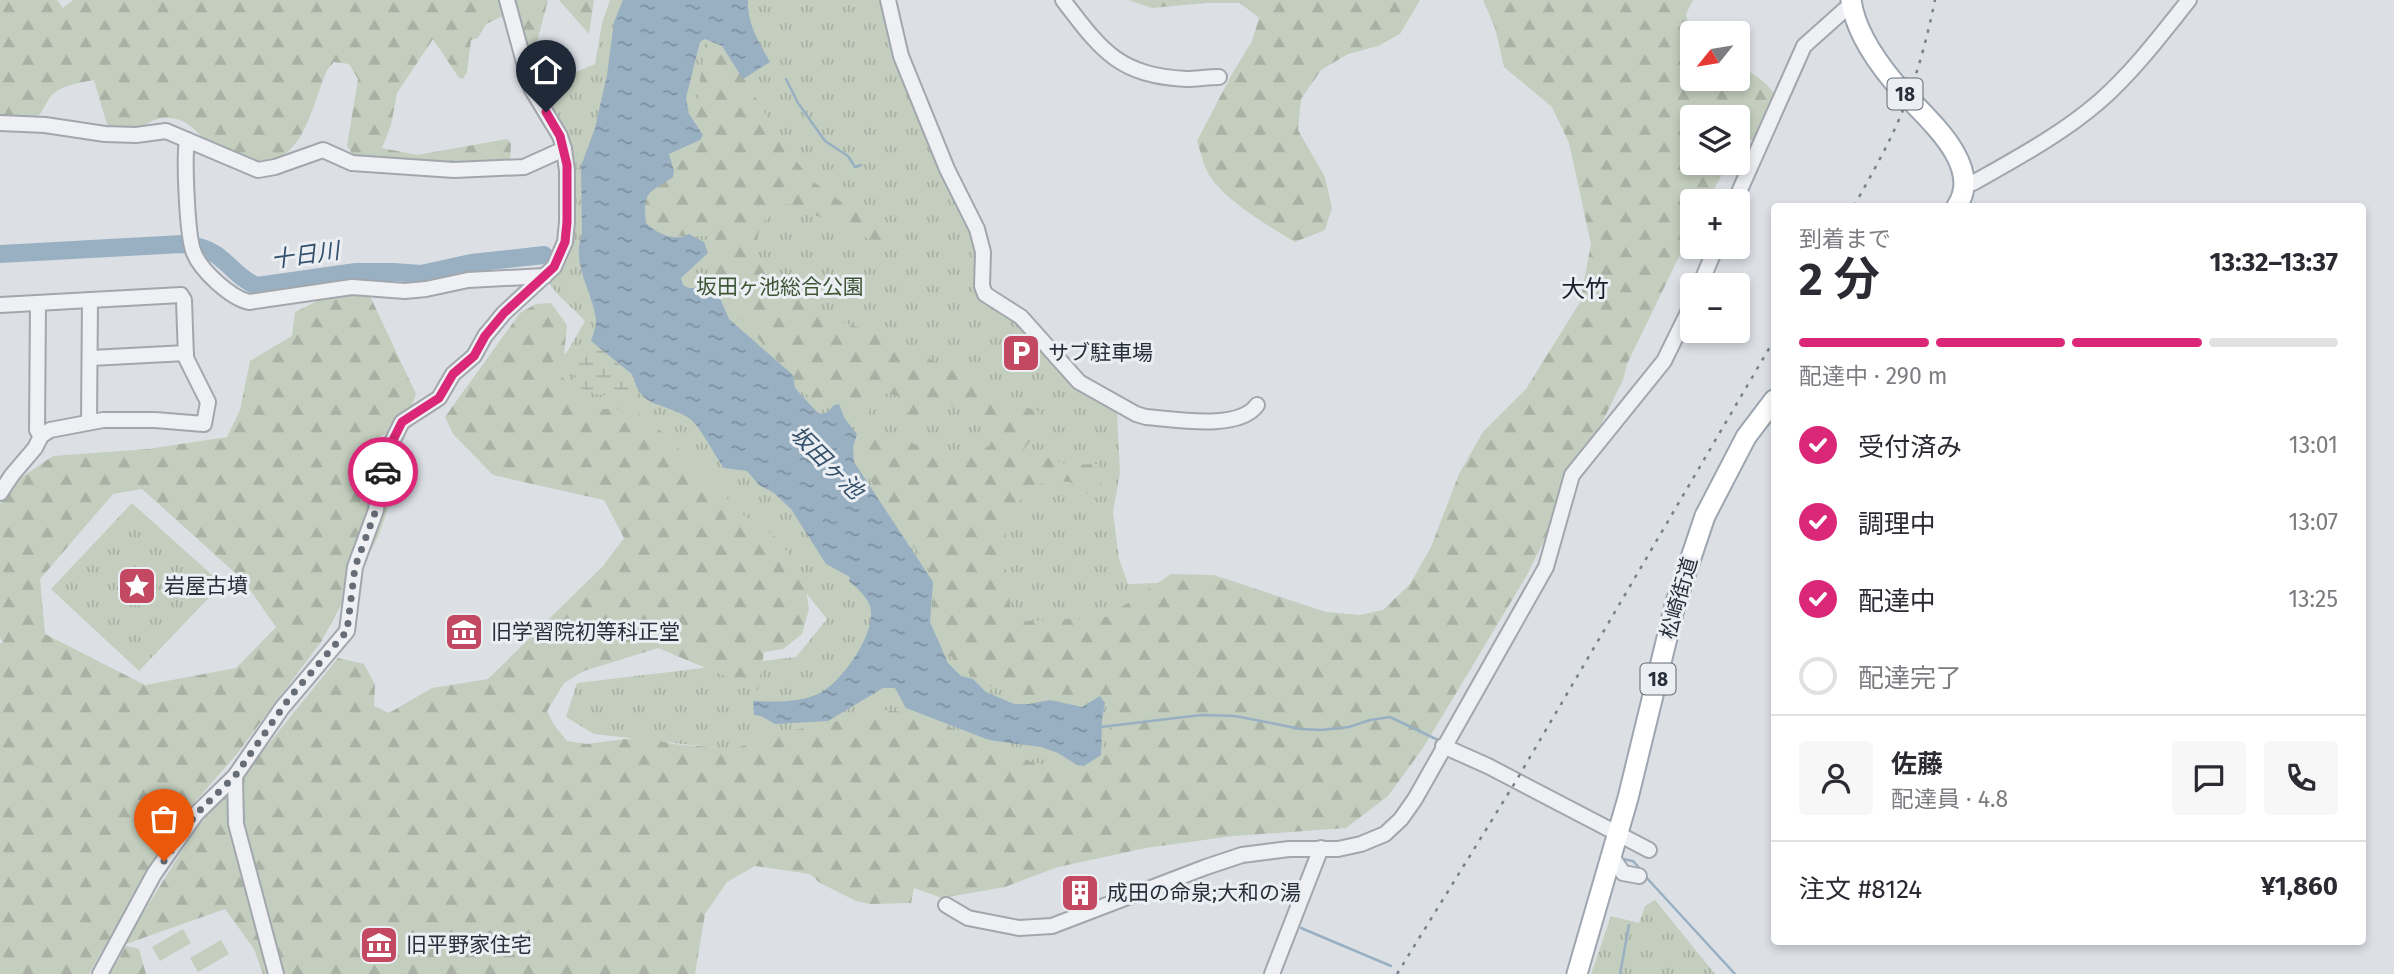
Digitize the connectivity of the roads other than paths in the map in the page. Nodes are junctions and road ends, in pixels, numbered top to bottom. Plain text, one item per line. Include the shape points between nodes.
1 (507, 0) edge
2 (888, 0) edge
3 (1063, 0) edge
4 (2189, 0) edge
5 (1851, 2) edge
6 (1219, 77) dead end
7 (0, 123) edge
8 (187, 140) junction
9 (564, 149) junction
10 (1964, 184) junction
11 (1740, 189) edge
12 (1958, 203) edge
13 (545, 276) junction
14 (90, 300) junction
15 (38, 303) junction
16 (0, 305) edge
17 (1680, 328) edge
18 (186, 353) junction
19 (91, 358) junction
20 (1771, 404) edge
21 (1257, 405) dead end
22 (89, 422) junction
23 (41, 436) junction
24 (6, 473) edge
25 (0, 493) edge
26 (1443, 746) junction
27 (235, 776) junction
28 (1617, 832) junction
29 (1321, 848) junction
30 (1649, 850) dead end
31 (1611, 855) junction
32 (1639, 876) dead end
33 (946, 905) dead end
34 (100, 974) edge
35 (276, 974) edge
36 (1272, 974) edge
37 (1577, 974) edge

1 - 9 street via 531,88
2 - 21 street via 901,56 977,229 986,296 1021,317 1079,382 1136,414 1223,421 1247,415
3 - 6 street via 1110,57 1133,70 1187,79
4 - 10 street via 2140,61 2099,102 2049,139
5 - 10 main road, 18 via 1871,50 1950,146
5 - 11 street via 1804,46
7 - 8 street via 105,134 166,131
8 - 9 street via 258,170 323,150 352,163 454,170 524,167
8 - 13 street via 191,246 195,257 237,299 249,302 352,287 405,291 468,280
9 - 13 street via 565,242
10 - 12 main road
13 - 27 street via 504,313 439,398 402,422 391,444 376,510 355,567 347,631 287,701
14 - 15 street
14 - 18 street via 181,295
14 - 19 street
15 - 16 street
15 - 23 street via 37,430
17 - 26 street via 1664,361 1572,475 1545,567
18 - 19 street
18 - 22 street via 208,402 204,424
19 - 22 street
20 - 28 main road, 松崎街道 / 18 via 1746,437 1705,516 1675,606
22 - 23 street
23 - 24 street via 35,448
24 - 25 street
26 - 28 street
26 - 29 street via 1415,799 1385,834 1361,844
27 - 34 street via 196,814 154,874
27 - 35 street via 236,824
28 - 30 street
28 - 31 main road, 松崎街道 / 18
29 - 33 street via 1242,855 1052,926 1019,928 985,922
29 - 36 street
31 - 32 street via 1623,873
31 - 37 main road, 松崎街道 / 18

